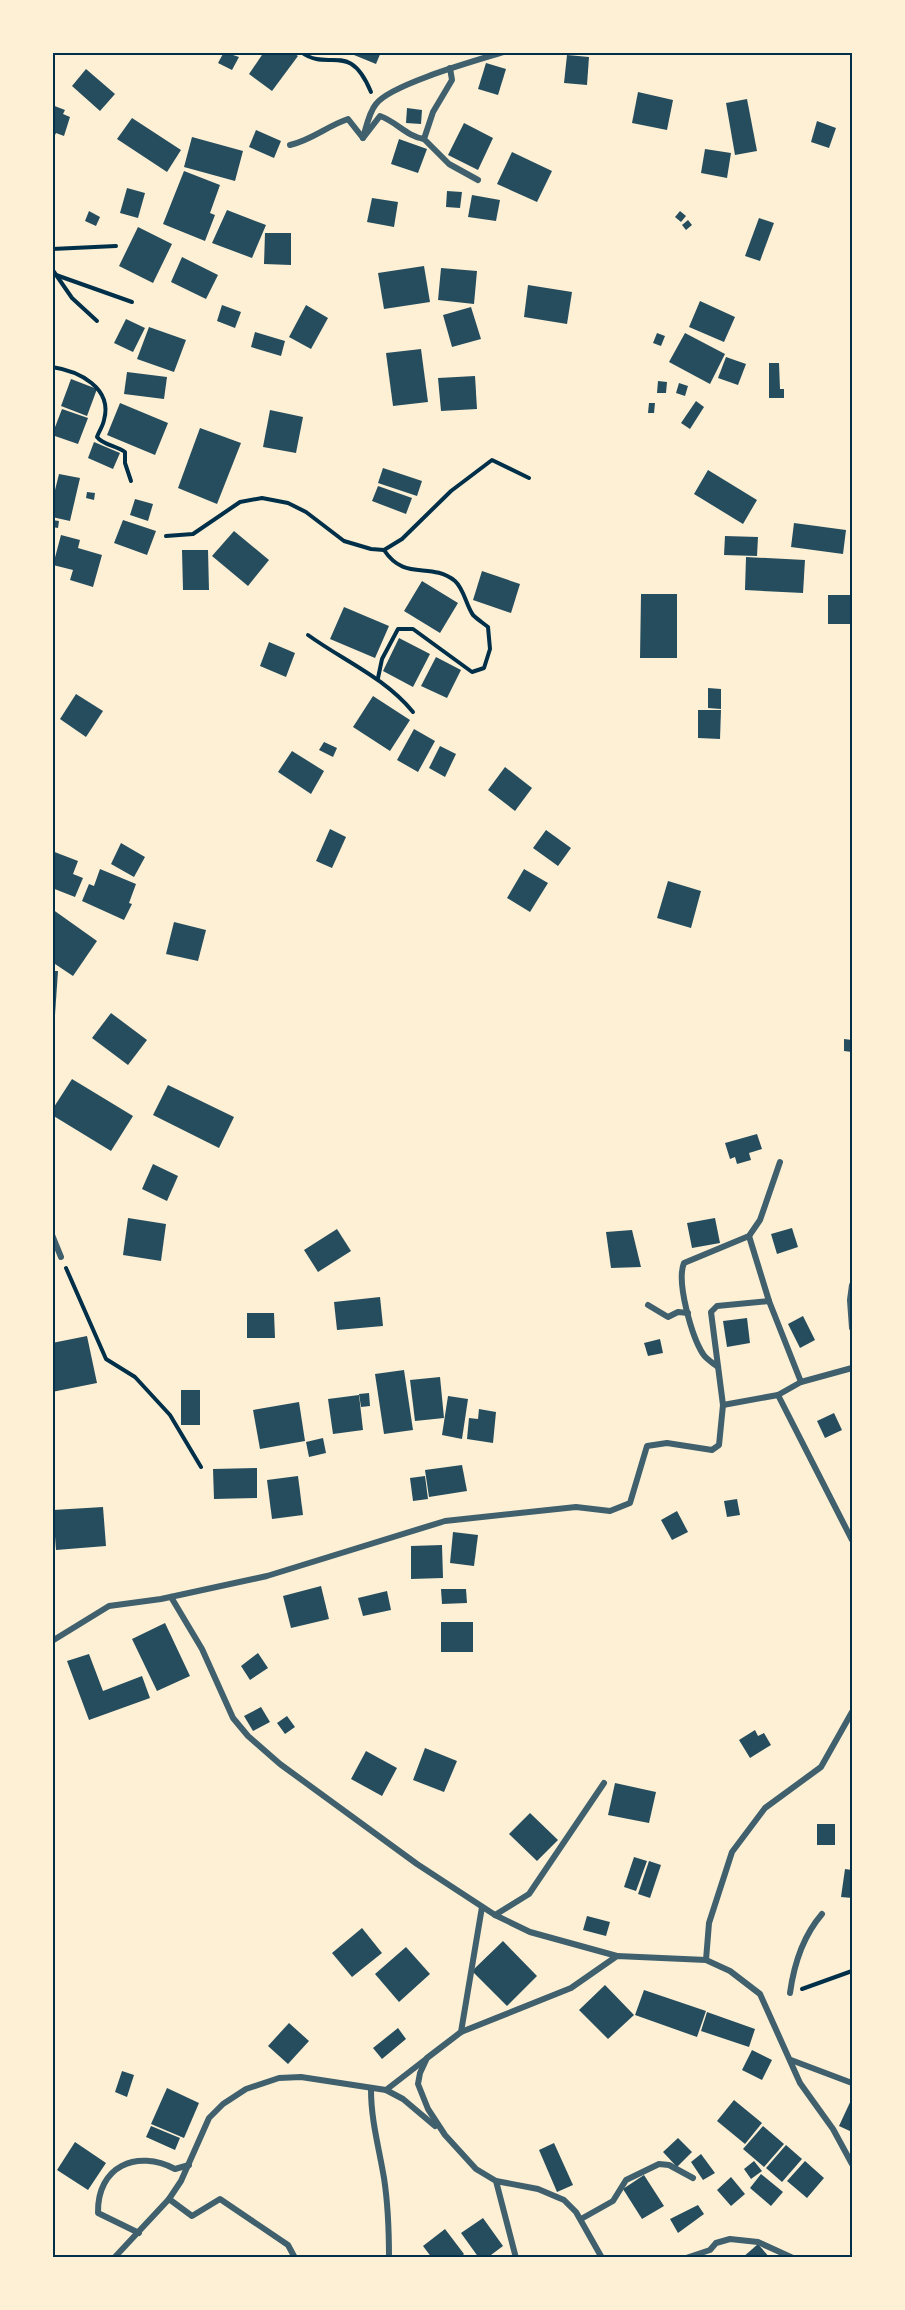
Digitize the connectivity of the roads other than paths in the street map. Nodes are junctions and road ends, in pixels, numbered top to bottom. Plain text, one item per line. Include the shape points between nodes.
1 (504, 52) edge
2 (450, 68) junction
3 (363, 138) junction
4 (424, 140) junction
5 (290, 145) dead end
6 (478, 180) dead end
7 (780, 1162) dead end
8 (52, 1235) edge
9 (749, 1236) junction
10 (61, 1257) road end
11 (852, 1285) edge
12 (769, 1301) junction
13 (648, 1305) dead end
14 (688, 1313) junction
15 (852, 1328) edge
16 (718, 1367) junction
17 (852, 1368) edge
18 (801, 1382) junction
19 (778, 1395) junction
20 (723, 1406) junction
21 (852, 1540) edge
22 (171, 1597) junction
23 (52, 1641) edge
24 (852, 1712) edge
25 (604, 1783) dead end
26 (482, 1907) junction
27 (822, 1914) dead end
28 (495, 1915) junction
29 (617, 1956) junction
30 (706, 1960) junction
31 (790, 1993) road end
32 (461, 2032) junction
33 (427, 2058) junction
34 (791, 2060) junction
35 (852, 2083) edge
36 (371, 2090) junction
37 (386, 2090) junction
38 (445, 2134) junction
39 (852, 2164) edge
40 (189, 2165) junction
41 (693, 2178) dead end
42 (496, 2181) junction
43 (169, 2199) junction
44 (581, 2219) junction
45 (139, 2233) junction
46 (114, 2258) edge
47 (295, 2258) edge
48 (389, 2258) edge
49 (516, 2258) edge
50 (602, 2258) edge
51 (686, 2258) edge
52 (793, 2258) edge

1 - 2 street
2 - 3 street via 390,93 376,104
2 - 4 street via 452,80 433,112
3 - 4 street via 380,116 408,135
3 - 5 street via 348,119 314,138
4 - 6 street via 449,164
7 - 9 street via 760,1220
8 - 10 street
9 - 12 street
9 - 14 street via 684,1263 680,1274
11 - 15 street
12 - 16 street via 717,1306 711,1312
12 - 18 street
13 - 14 street via 668,1317
14 - 16 street via 704,1355
16 - 20 street
17 - 18 street
18 - 19 street
19 - 20 street
19 - 21 street
20 - 22 street via 719,1445 712,1450 667,1443 647,1446 630,1503 622,1507 610,1511 576,1507 445,1521 267,1576
22 - 23 street via 109,1606
22 - 26 street via 202,1649 233,1718 248,1736 313,1791
24 - 30 street via 821,1767 765,1808 732,1852 710,1923
25 - 28 street via 529,1894
26 - 28 street
26 - 32 street
27 - 31 street via 799,1953
28 - 29 street via 530,1932
29 - 30 street
29 - 32 street via 572,1988
30 - 34 street via 730,1971 760,1994
32 - 33 street
33 - 37 street
33 - 38 street via 418,2084 428,2109
34 - 35 street
34 - 39 street via 800,2083
36 - 37 street
36 - 40 street via 301,2077 279,2078 246,2089 209,2118
36 - 48 street via 389,2220
37 - 38 street via 421,2112
38 - 42 street via 476,2169
40 - 43 street
40 - 45 street via 175,2169 160,2161 131,2160 114,2169 98,2204 98,2213
41 - 44 street via 669,2165 658,2164 626,2180 613,2201
42 - 44 street via 553,2194
42 - 49 street
43 - 45 street
43 - 47 street via 192,2216 220,2199 288,2245
44 - 50 street
45 - 46 street
51 - 52 street via 730,2239 758,2242

